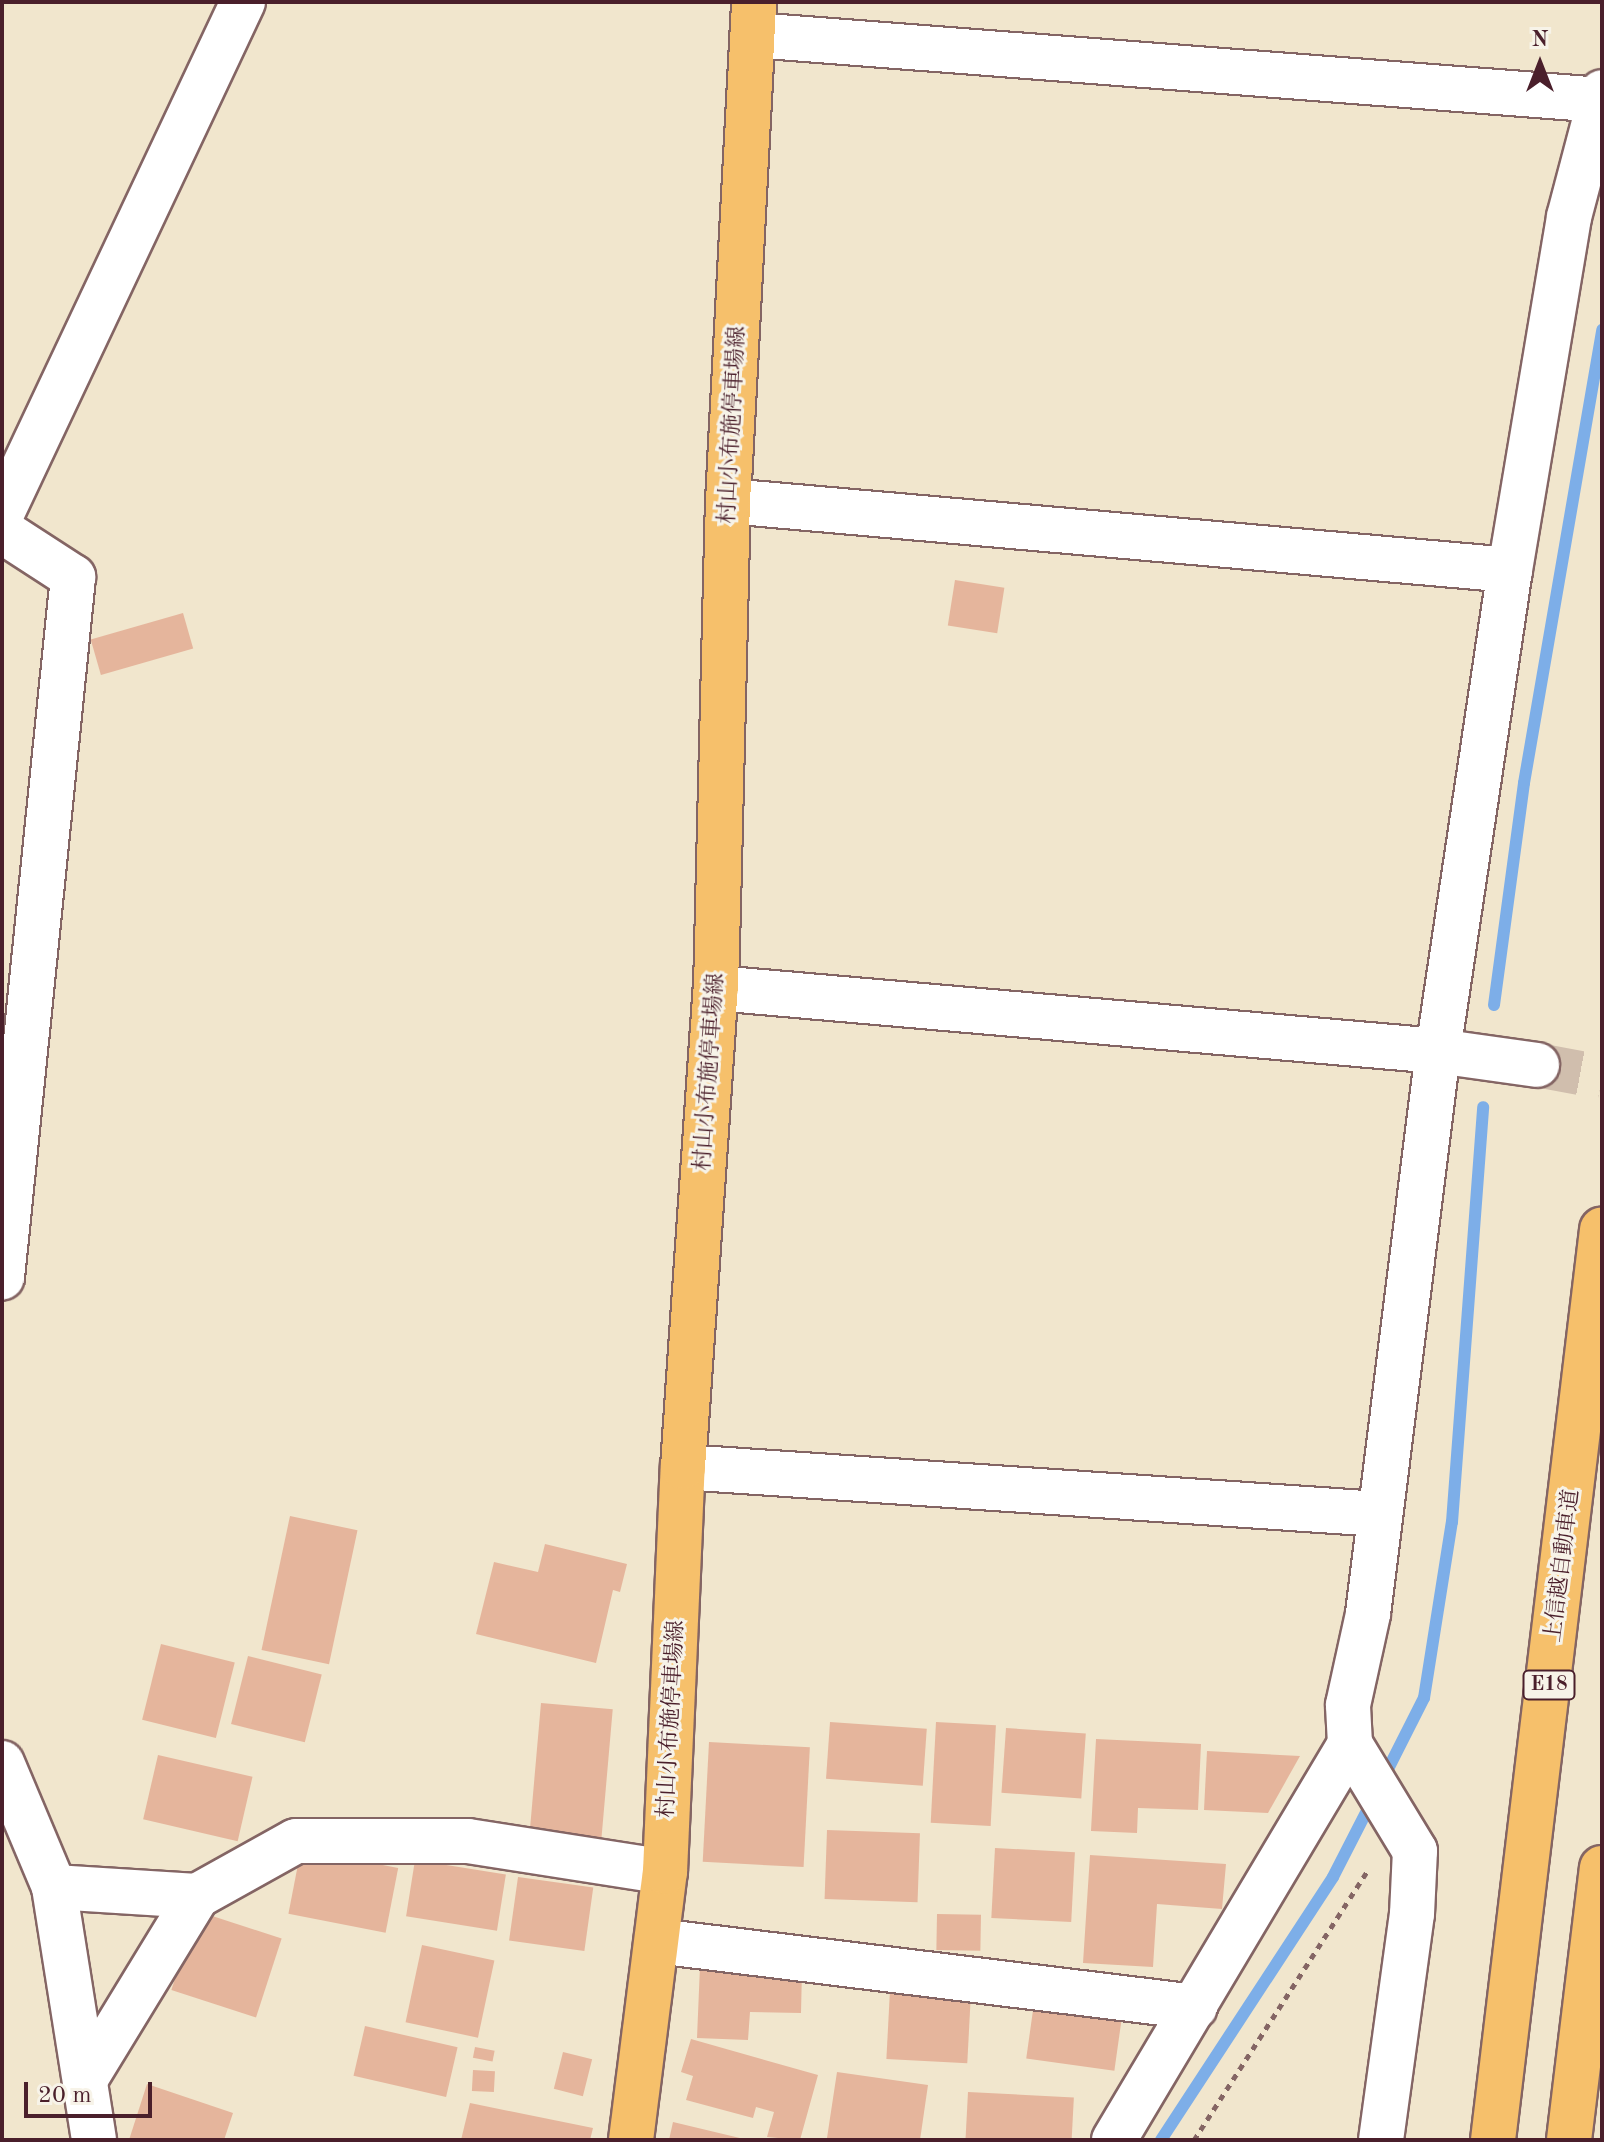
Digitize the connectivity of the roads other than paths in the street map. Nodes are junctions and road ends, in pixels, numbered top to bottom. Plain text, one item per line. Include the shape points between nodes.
1 (243, 2) edge
2 (754, 18) edge
3 (1601, 98) edge
4 (728, 501) junction
5 (2, 513) edge
6 (2, 531) edge
7 (1510, 570) junction
8 (716, 988) junction
9 (1438, 1051) junction
10 (1537, 1065) tunnel mouth
11 (1602, 1230) edge
12 (2, 1277) edge
13 (683, 1467) junction
14 (1380, 1514) junction
15 (1355, 1752) junction
16 (2, 1763) edge
17 (1602, 1868) edge
18 (665, 1872) junction
19 (54, 1887) junction
20 (197, 1896) junction
21 (657, 1941) junction
22 (1195, 2007) junction
23 (86, 2078) junction
24 (94, 2140) edge
25 (631, 2140) edge
26 (1114, 2140) edge
27 (1381, 2140) edge
28 (1493, 2140) edge
29 (1569, 2140) edge

1 - 5 street
2 - 3 street
2 - 4 main road, 村山小布施停車場線
3 - 7 street via 1569,217
4 - 7 street
4 - 8 main road, 村山小布施停車場線
6 - 12 street via 73,577
7 - 9 street
8 - 9 street
8 - 13 main road, 村山小布施停車場線
9 - 10 street
9 - 14 street
11 - 28 main road, 上信越自動車道 / E18
13 - 14 street
13 - 18 main road, 村山小布施停車場線
14 - 15 street via 1368,1614 1348,1705
15 - 22 street via 1319,1788
15 - 27 street via 1415,1851 1412,1914
16 - 19 street
17 - 29 main road
18 - 20 street via 468,1841 296,1841
18 - 21 main road, 村山小布施停車場線
19 - 20 street
19 - 23 street
20 - 23 street
21 - 22 street
21 - 25 main road, 村山小布施停車場線
22 - 26 street
23 - 24 street

